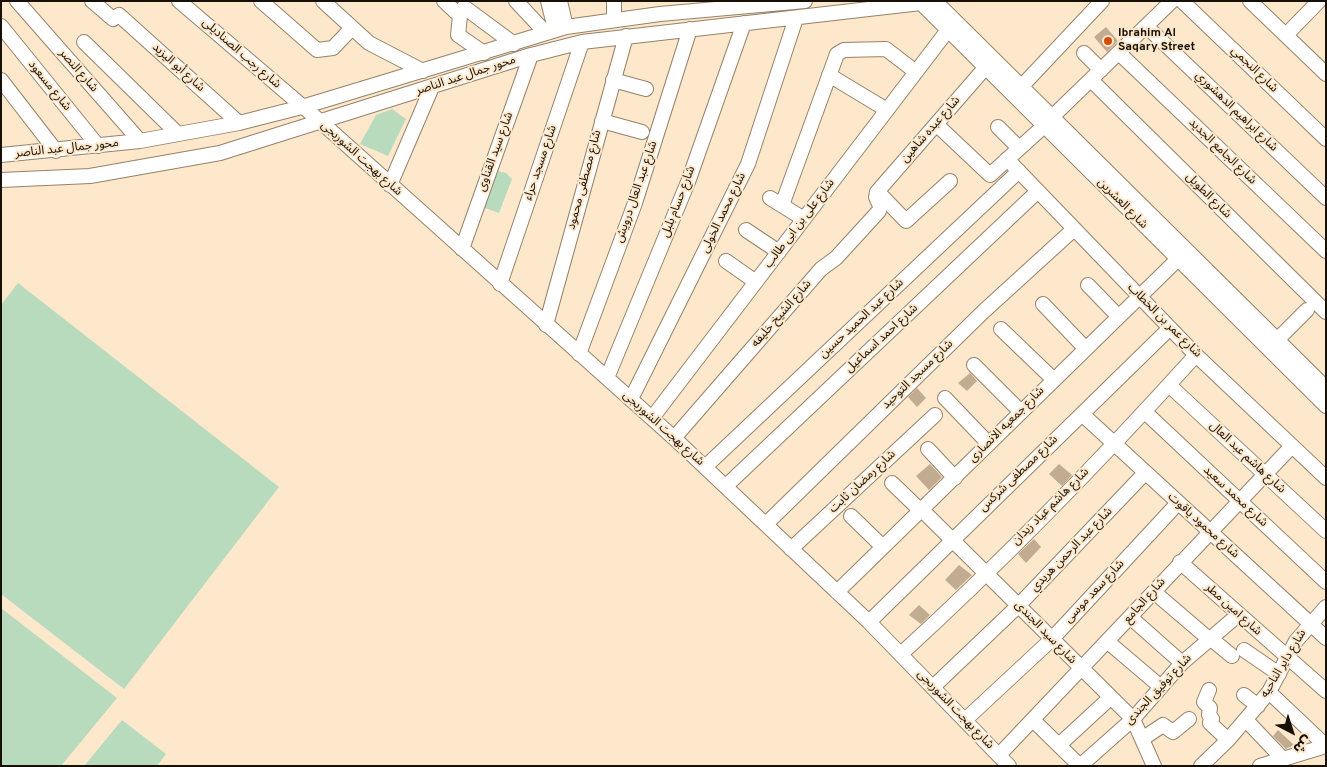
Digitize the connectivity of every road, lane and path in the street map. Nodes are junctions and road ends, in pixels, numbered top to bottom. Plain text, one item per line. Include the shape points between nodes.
1 (17, 1) edge
2 (92, 1) edge
3 (180, 1) edge
4 (260, 1) edge
5 (323, 1) edge
6 (444, 1) edge
7 (516, 1) edge
8 (548, 1) edge
9 (560, 1) edge
10 (614, 1) edge
11 (805, 1) edge
12 (936, 1) edge
13 (1102, 1) edge
14 (1172, 1) edge
15 (1182, 1) edge
16 (1250, 1) edge
17 (1320, 1) edge
18 (920, 2) edge
19 (755, 3) edge
20 (464, 6) dead end
21 (702, 6) edge
22 (659, 8) edge
23 (796, 18) junction
24 (614, 20) junction
25 (744, 23) junction
26 (1, 26) edge
27 (1146, 26) junction
28 (351, 29) junction
29 (555, 29) junction
30 (690, 29) junction
31 (948, 30) junction
32 (1286, 35) junction
33 (626, 36) junction
34 (84, 42) dead end
35 (582, 42) junction
36 (514, 44) junction
37 (484, 52) junction
38 (1084, 53) dead end
39 (1118, 53) junction
40 (531, 55) junction
41 (985, 68) junction
42 (1101, 70) junction
43 (423, 71) junction
44 (1325, 71) edge
45 (916, 72) junction
46 (829, 75) junction
47 (1, 80) edge
48 (613, 80) junction
49 (1090, 80) junction
50 (1021, 86) junction
51 (432, 87) junction
52 (646, 88) dead end
53 (302, 107) junction
54 (887, 110) junction
55 (602, 121) junction
56 (1048, 121) junction
57 (321, 122) junction
58 (239, 123) junction
59 (936, 124) junction
60 (998, 127) dead end
61 (642, 132) dead end
62 (178, 134) junction
63 (1326, 139) edge
64 (140, 141) junction
65 (98, 146) junction
66 (1020, 148) junction
67 (56, 151) junction
68 (3, 152) edge
69 (1007, 159) junction
70 (1019, 171) junction
71 (1, 180) edge
72 (950, 181) dead end
73 (390, 185) junction
74 (1038, 191) junction
75 (877, 192) junction
76 (1326, 198) edge
77 (804, 219) junction
78 (1074, 229) junction
79 (746, 230) dead end
80 (462, 249) junction
81 (1326, 251) edge
82 (779, 252) junction
83 (1178, 259) junction
84 (726, 261) dead end
85 (756, 282) junction
86 (500, 284) junction
87 (1088, 285) dead end
88 (1138, 296) junction
89 (1043, 304) dead end
90 (1307, 310) dead end
91 (1326, 312) edge
92 (1118, 316) junction
93 (546, 325) junction
94 (1170, 328) junction
95 (1001, 329) dead end
96 (1277, 340) junction
97 (1085, 348) junction
98 (579, 354) junction
99 (1196, 355) junction
100 (974, 364) dead end
101 (607, 378) junction
102 (1053, 379) junction
103 (1169, 385) junction
104 (1326, 388) edge
105 (945, 398) dead end
106 (631, 400) junction
107 (1326, 406) edge
108 (1021, 412) junction
109 (1145, 412) junction
110 (1082, 414) junction
111 (935, 415) dead end
112 (652, 418) junction
113 (674, 438) junction
114 (989, 444) junction
115 (1114, 444) junction
116 (1292, 446) junction
117 (928, 450) dead end
118 (705, 467) junction
119 (1145, 473) junction
120 (1264, 474) junction
121 (955, 478) junction
122 (1326, 478) edge
123 (892, 483) dead end
124 (726, 486) junction
125 (1239, 501) junction
126 (1178, 503) junction
127 (921, 510) junction
128 (851, 516) dead end
129 (766, 524) junction
130 (1210, 531) junction
131 (1326, 531) edge
132 (952, 540) junction
133 (883, 547) junction
134 (791, 549) junction
135 (1180, 562) junction
136 (985, 574) junction
137 (1326, 582) edge
138 (837, 592) junction
139 (1154, 592) junction
140 (1018, 606) junction
141 (1326, 607) edge
142 (1238, 614) junction
143 (1130, 617) junction
144 (870, 622) junction
145 (1309, 623) junction
146 (1326, 638) edge
147 (1210, 639) junction
148 (1051, 640) junction
149 (1108, 642) junction
150 (901, 654) junction
151 (1287, 657) junction
152 (1182, 662) junction
153 (1081, 670) junction
154 (1279, 674) junction
155 (933, 687) junction
156 (1161, 687) junction
157 (1209, 690) dead end
158 (1326, 691) edge
159 (1269, 692) junction
160 (1244, 695) dead end
161 (1110, 698) junction
162 (1258, 706) junction
163 (1132, 719) junction
164 (1189, 719) dead end
165 (965, 720) junction
166 (1246, 720) junction
167 (1034, 721) junction
168 (1142, 738) junction
169 (1228, 740) junction
170 (1059, 745) junction
171 (1326, 746) edge
172 (999, 755) junction
173 (1283, 759) junction
174 (1009, 766) edge
175 (1080, 766) edge
176 (1154, 766) edge
177 (1201, 766) edge
178 (1260, 766) edge

1 - 64 street, شارع النصر
2 - 58 street, شارع أبو اليزيد via 113,19 117,15
3 - 53 street, شارع رجب الصناديلى
4 - 28 street via 317,50 333,48
5 - 28 street
6 - 37 street via 460,16 458,35
7 - 29 street
8 - 29 street
9 - 29 street
10 - 24 street
11 - 19 street, محور جمال عبد الناصر
12 - 18 street, محور جمال عبد الناصر
12 - 50 street, شارع العشرين
13 - 50 street
14 - 27 street
15 - 63 street, شارع النجمي
16 - 32 street
17 - 32 street
18 - 23 street, محور جمال عبد الناصر
18 - 31 street, شارع العشرين
19 - 21 street, محور جمال عبد الناصر
20 - 36 street
21 - 22 street, محور جمال عبد الناصر
22 - 24 street, محور جمال عبد الناصر
23 - 25 street, محور جمال عبد الناصر
23 - 106 street, شارع محمد الخولى via 748,164
24 - 29 street, محور جمال عبد الناصر
25 - 30 street, محور جمال عبد الناصر
25 - 101 street, شارع حسام بلبل via 688,182
26 - 65 street, شارع مسعود
27 - 39 street
27 - 76 street, شارع ابراهيم الدهشوري
28 - 43 street via 379,50
29 - 36 street, محور جمال عبد الناصر
30 - 33 street, محور جمال عبد الناصر
30 - 98 street, شارع عبد العال درويش via 635,203
31 - 41 street, شارع العشرين
31 - 45 street, شارع على بن ابى طالب
32 - 44 street
33 - 35 street, محور جمال عبد الناصر
33 - 48 street, شارع مصطفى محمود
34 - 62 street
35 - 40 street, محور جمال عبد الناصر
35 - 86 street, شارع مسجد حراء
36 - 37 street, محور جمال عبد الناصر
37 - 43 street, محور جمال عبد الناصر
38 - 42 street
39 - 42 street
39 - 81 street, شارع الجامع الجديد
40 - 51 street, محور جمال عبد الناصر
40 - 80 street, شارع سيد القناوى
41 - 56 street, شارع العشرين
41 - 59 street, شارع عبده شاهين
42 - 49 street
43 - 53 street, محور جمال عبد الناصر
45 - 46 street via 886,48 854,49 837,54
45 - 54 street, شارع على بن ابى طالب
46 - 54 street
46 - 77 street via 776,202
47 - 67 street
48 - 52 street
48 - 55 street, شارع مصطفى محمود
49 - 56 street
49 - 91 street, شارع الطويل
50 - 56 street, شارع العشرين
51 - 57 street, محور جمال عبد الناصر
51 - 73 street
53 - 57 street, شارع بهجت الشوربجى
53 - 58 street, محور جمال عبد الناصر
54 - 77 street, شارع على بن ابى طالب
55 - 61 street
55 - 93 street, شارع مصطفى محمود
56 - 66 street
56 - 83 street, شارع العشرين
56 - 96 street, شارع العشرين
57 - 71 street, محور جمال عبد الناصر via 220,153 159,165 90,176
57 - 73 street, شارع بهجت الشوربجى
58 - 62 street, محور جمال عبد الناصر
59 - 69 street via 990,175
59 - 75 street, شارع عبده شاهين
60 - 66 street
62 - 64 street, محور جمال عبد الناصر
64 - 65 street, محور جمال عبد الناصر
65 - 67 street, محور جمال عبد الناصر
66 - 69 street
67 - 68 street, محور جمال عبد الناصر
69 - 70 street, شارع عمر بن الخطاب
70 - 74 street, شارع عمر بن الخطاب
70 - 118 street, شارع عبد الحميد حسين
72 - 75 street via 907,221
73 - 80 street, شارع بهجت الشوربجى
74 - 78 street, شارع عمر بن الخطاب
74 - 124 street, شارع احمد اسماعيل
75 - 113 street, شارع الشيخ خليفه via 879,211 836,258 821,269
77 - 82 street, شارع على بن ابى طالب
78 - 88 street, شارع عمر بن الخطاب
78 - 129 street, شارع مسجد التوحيد via 970,324
79 - 82 street
80 - 86 street, شارع بهجت الشوربجى
82 - 85 street, شارع على بن ابى طالب
83 - 88 street, شارع جمعيه الانصارى
83 - 107 street, شارع العشرين
84 - 85 street
85 - 112 street, شارع على بن ابى طالب
86 - 93 street, شارع بهجت الشوربجى
87 - 92 street
88 - 92 street, شارع جمعيه الانصارى
88 - 94 street, شارع عمر بن الخطاب
89 - 97 street
90 - 96 street
92 - 97 street, شارع جمعيه الانصارى
93 - 98 street, شارع بهجت الشوربجى
94 - 99 street, شارع عمر بن الخطاب
94 - 110 street, شارع مصطفى شركس
95 - 102 street
96 - 104 street, شارع العشرين
97 - 102 street, شارع جمعيه الانصارى
98 - 101 street, شارع بهجت الشوربجى
99 - 103 street, شارع هاشم عياد زيدان
99 - 116 street, شارع عمر بن الخطاب
100 - 108 street
101 - 106 street, شارع بهجت الشوربجى
102 - 108 street, شارع جمعيه الانصارى
103 - 109 street, شارع هاشم عياد زيدان
103 - 120 street, شارع هاشم عبد العال
105 - 114 street
106 - 112 street, شارع بهجت الشوربجى
108 - 114 street, شارع جمعيه الانصارى
109 - 115 street, شارع هاشم عياد زيدان
109 - 125 street, شارع محمد سعيد
110 - 115 street, شارع محمود ياقوت
110 - 132 street, شارع مصطفى شركس
111 - 134 street, شارع رمضان ثابت
112 - 113 street, شارع بهجت الشوربجى
113 - 118 street, شارع بهجت الشوربجى
114 - 121 street, شارع جمعيه الانصارى
115 - 119 street, شارع محمود ياقوت
115 - 136 street, شارع هاشم عياد زيدان
116 - 120 street, شارع الجامع
116 - 122 street, شارع عمر بن الخطاب
117 - 121 street
118 - 124 street, شارع بهجت الشوربجى
119 - 126 street, شارع محمود ياقوت
119 - 140 street, شارع عبد الرحمن هريدي
120 - 125 street, شارع الجامع
120 - 131 street, شارع هاشم عبد العال
121 - 127 street, شارع جمعيه الانصارى
123 - 127 street, شارع سيد الجندى
124 - 129 street, شارع بهجت الشوربجى
125 - 130 street, شارع الجامع
125 - 137 street, شارع محمد سعيد
126 - 130 street, شارع محمود ياقوت
126 - 148 street, شارع سعد موسى
127 - 132 street, شارع سيد الجندى
127 - 133 street, شارع جمعيه الانصارى
128 - 133 street
129 - 134 street, شارع بهجت الشوربجى
130 - 135 street, شارع الجامع
130 - 145 street, شارع محمود ياقوت
132 - 136 street, شارع سيد الجندى
132 - 144 street, شارع مصطفى شركس
133 - 138 street, شارع جمعيه الانصارى
134 - 138 street, شارع بهجت الشوربجى
135 - 139 street, شارع الجامع
135 - 142 street, شارع امين مطر
136 - 140 street, شارع سيد الجندى
136 - 150 street, شارع هاشم عياد زيدان
138 - 144 street, شارع بهجت الشوربجى
139 - 143 street, شارع الجامع
139 - 147 street
140 - 148 street, شارع سيد الجندى
140 - 155 street, شارع عبد الرحمن هريدي
141 - 145 street, شارع داير الناحيه
142 - 147 street, شارع توفيق الجندى
142 - 151 street, شارع امين مطر
143 - 149 street, شارع الجامع
143 - 152 street
144 - 150 street, شارع بهجت الشوربجى
145 - 146 street, شارع محمود ياقوت
145 - 151 street, شارع داير الناحيه
147 - 152 street, شارع توفيق الجندى
147 - 154 street
148 - 153 street, شارع سيد الجندى
148 - 165 street, شارع سعد موسى
149 - 153 street, شارع الجامع
149 - 156 street
150 - 155 street, شارع بهجت الشوربجى
151 - 154 street, شارع داير الناحيه
151 - 158 street, شارع امين مطر
152 - 156 street, شارع توفيق الجندى
153 - 161 street, شارع سيد الجندى
153 - 167 street, شارع الجامع
154 - 159 street, شارع داير الناحيه
155 - 165 street, شارع بهجت الشوربجى
156 - 163 street, شارع توفيق الجندى
157 - 169 street via 1204,702 1210,707 1210,724
159 - 162 street, شارع داير الناحيه
159 - 171 street
160 - 162 street
161 - 163 street, شارع سيد الجندى
161 - 170 street
162 - 166 street, شارع داير الناحيه
163 - 168 street, شارع سيد الجندى
163 - 175 street, شارع توفيق الجندى
164 - 168 street via 1173,732 1163,725
165 - 172 street, شارع بهجت الشوربجى
166 - 169 street, شارع داير الناحيه
166 - 173 street
167 - 170 street
167 - 172 street, شارع الجامع
168 - 176 street, شارع سيد الجندى
169 - 177 street, شارع داير الناحيه
170 - 175 street
171 - 173 street
172 - 174 street, شارع بهجت الشوربجى
173 - 178 street

